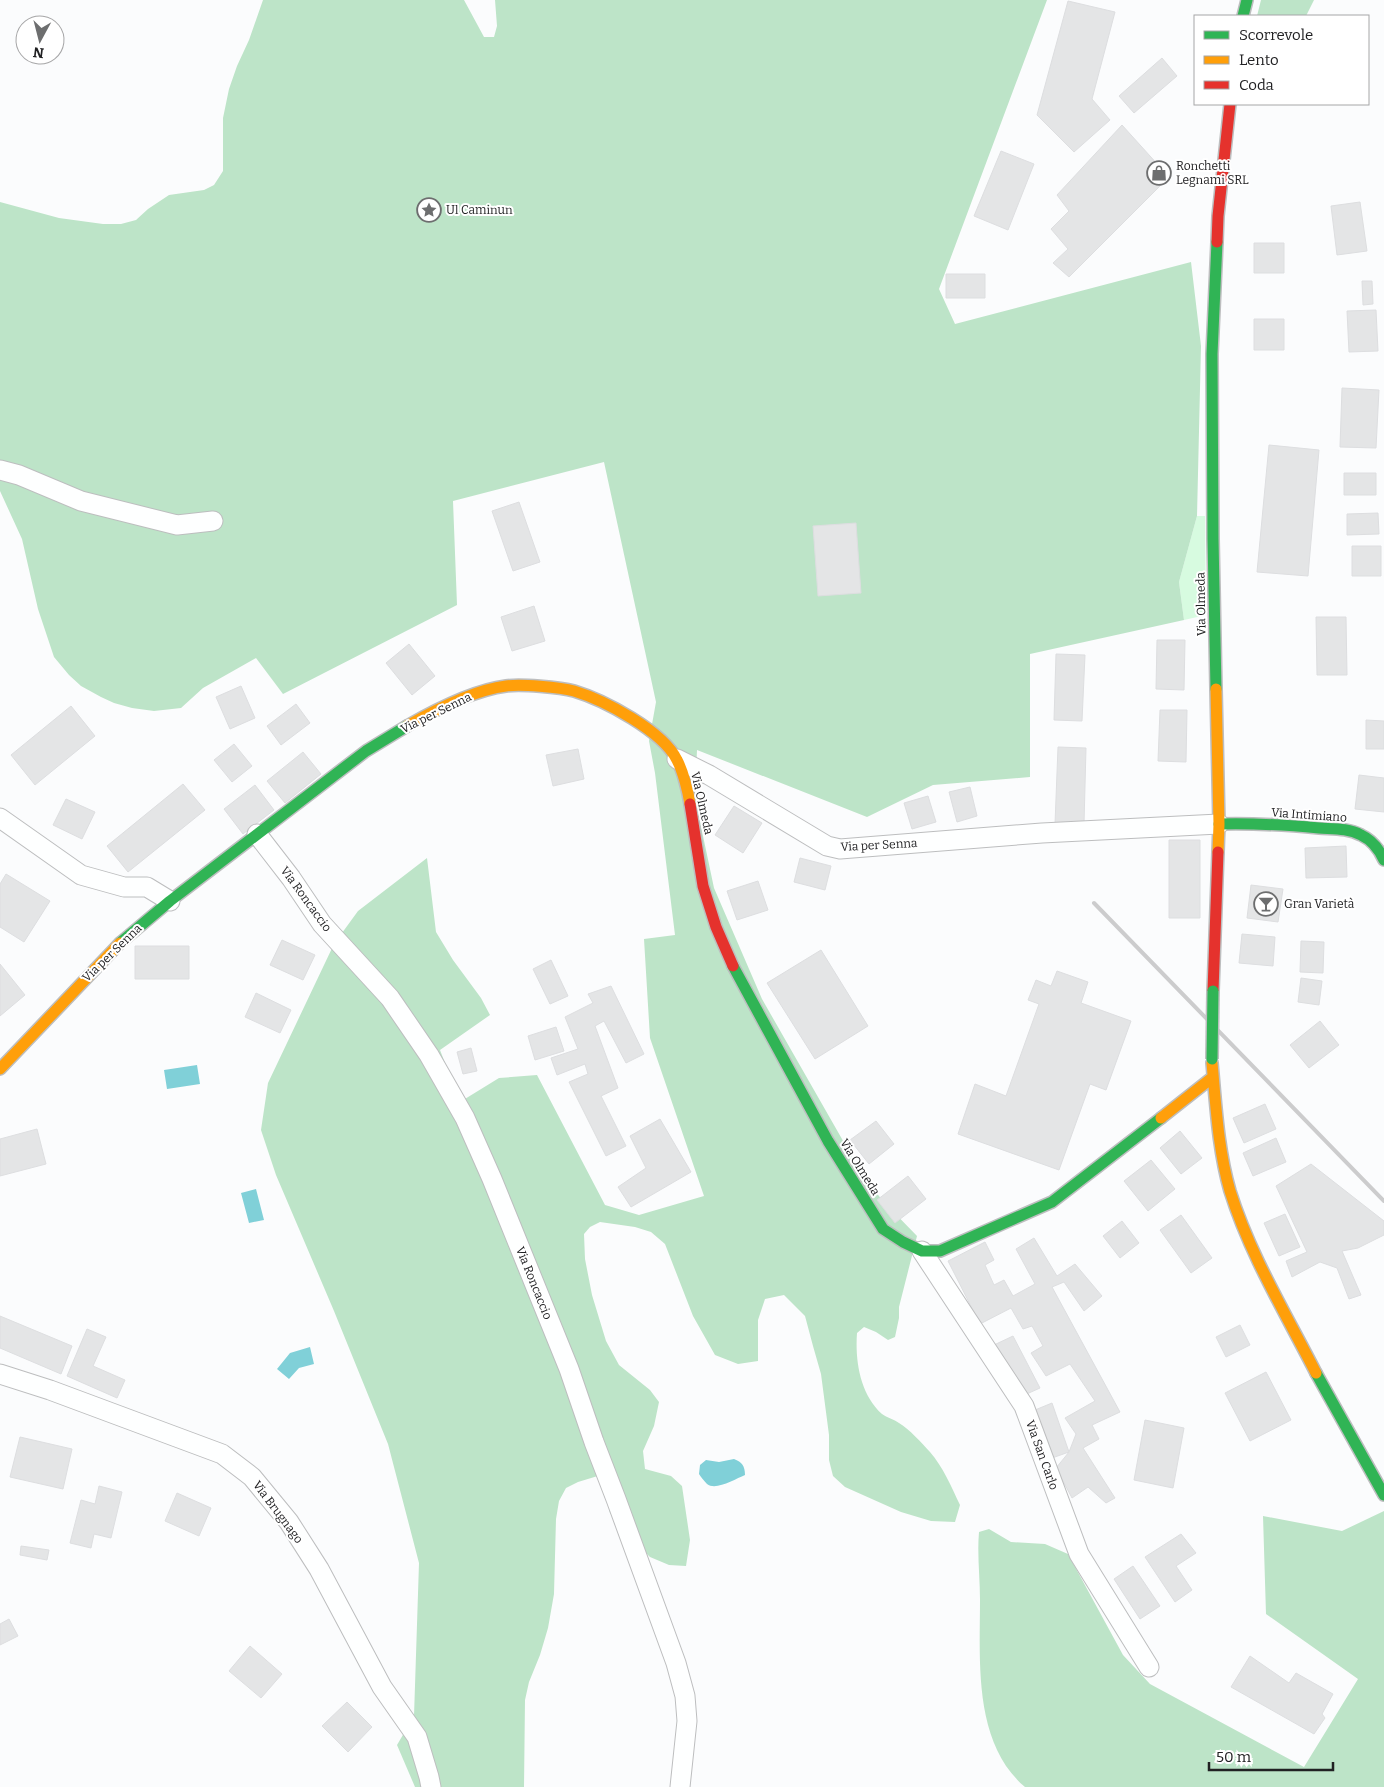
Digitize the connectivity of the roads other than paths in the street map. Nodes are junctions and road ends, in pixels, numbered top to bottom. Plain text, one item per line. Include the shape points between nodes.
1 (1247, 0) edge
2 (1243, 15) edge
3 (1230, 105) edge
4 (0, 470) edge
5 (213, 521) dead end
6 (677, 759) junction
7 (0, 818) edge
8 (1219, 824) junction
9 (257, 834) junction
10 (1382, 850) edge
11 (170, 901) junction
12 (0, 1069) edge
13 (1213, 1077) junction
14 (922, 1250) junction
15 (0, 1374) edge
16 (1384, 1495) edge
17 (1149, 1667) dead end
18 (431, 1787) edge
19 (680, 1787) edge

1 - 2 street
3 - 8 street, Via Olmeda via 1218,216 1212,354
4 - 5 street via 81,501 177,525
6 - 8 street, Via per Senna via 827,846 840,849 1042,833
6 - 9 street, Via per Senna via 648,730 600,700 572,690 506,686 451,703 396,732
6 - 14 street, Via Olmeda via 689,798 703,886 731,962 828,1141 883,1229
7 - 11 street via 81,875 124,887 147,888
8 - 10 street, Via Intimiano via 1345,830 1358,834
8 - 13 street, Via Olmeda, bridge
9 - 11 street, Via per Senna
9 - 19 street, Via Roncaccio via 322,924 401,1015 429,1055 465,1118 569,1369 676,1663 686,1721
11 - 12 street, Via per Senna via 119,944
13 - 14 street, Via Olmeda via 1052,1202 940,1251
13 - 16 street, Via Olmeda via 1220,1148 1246,1237 1328,1396
14 - 17 street, Via San Carlo via 1024,1406 1079,1554
15 - 18 street, Via Brugnago via 222,1454 252,1477 289,1522 319,1569 382,1687 417,1737

